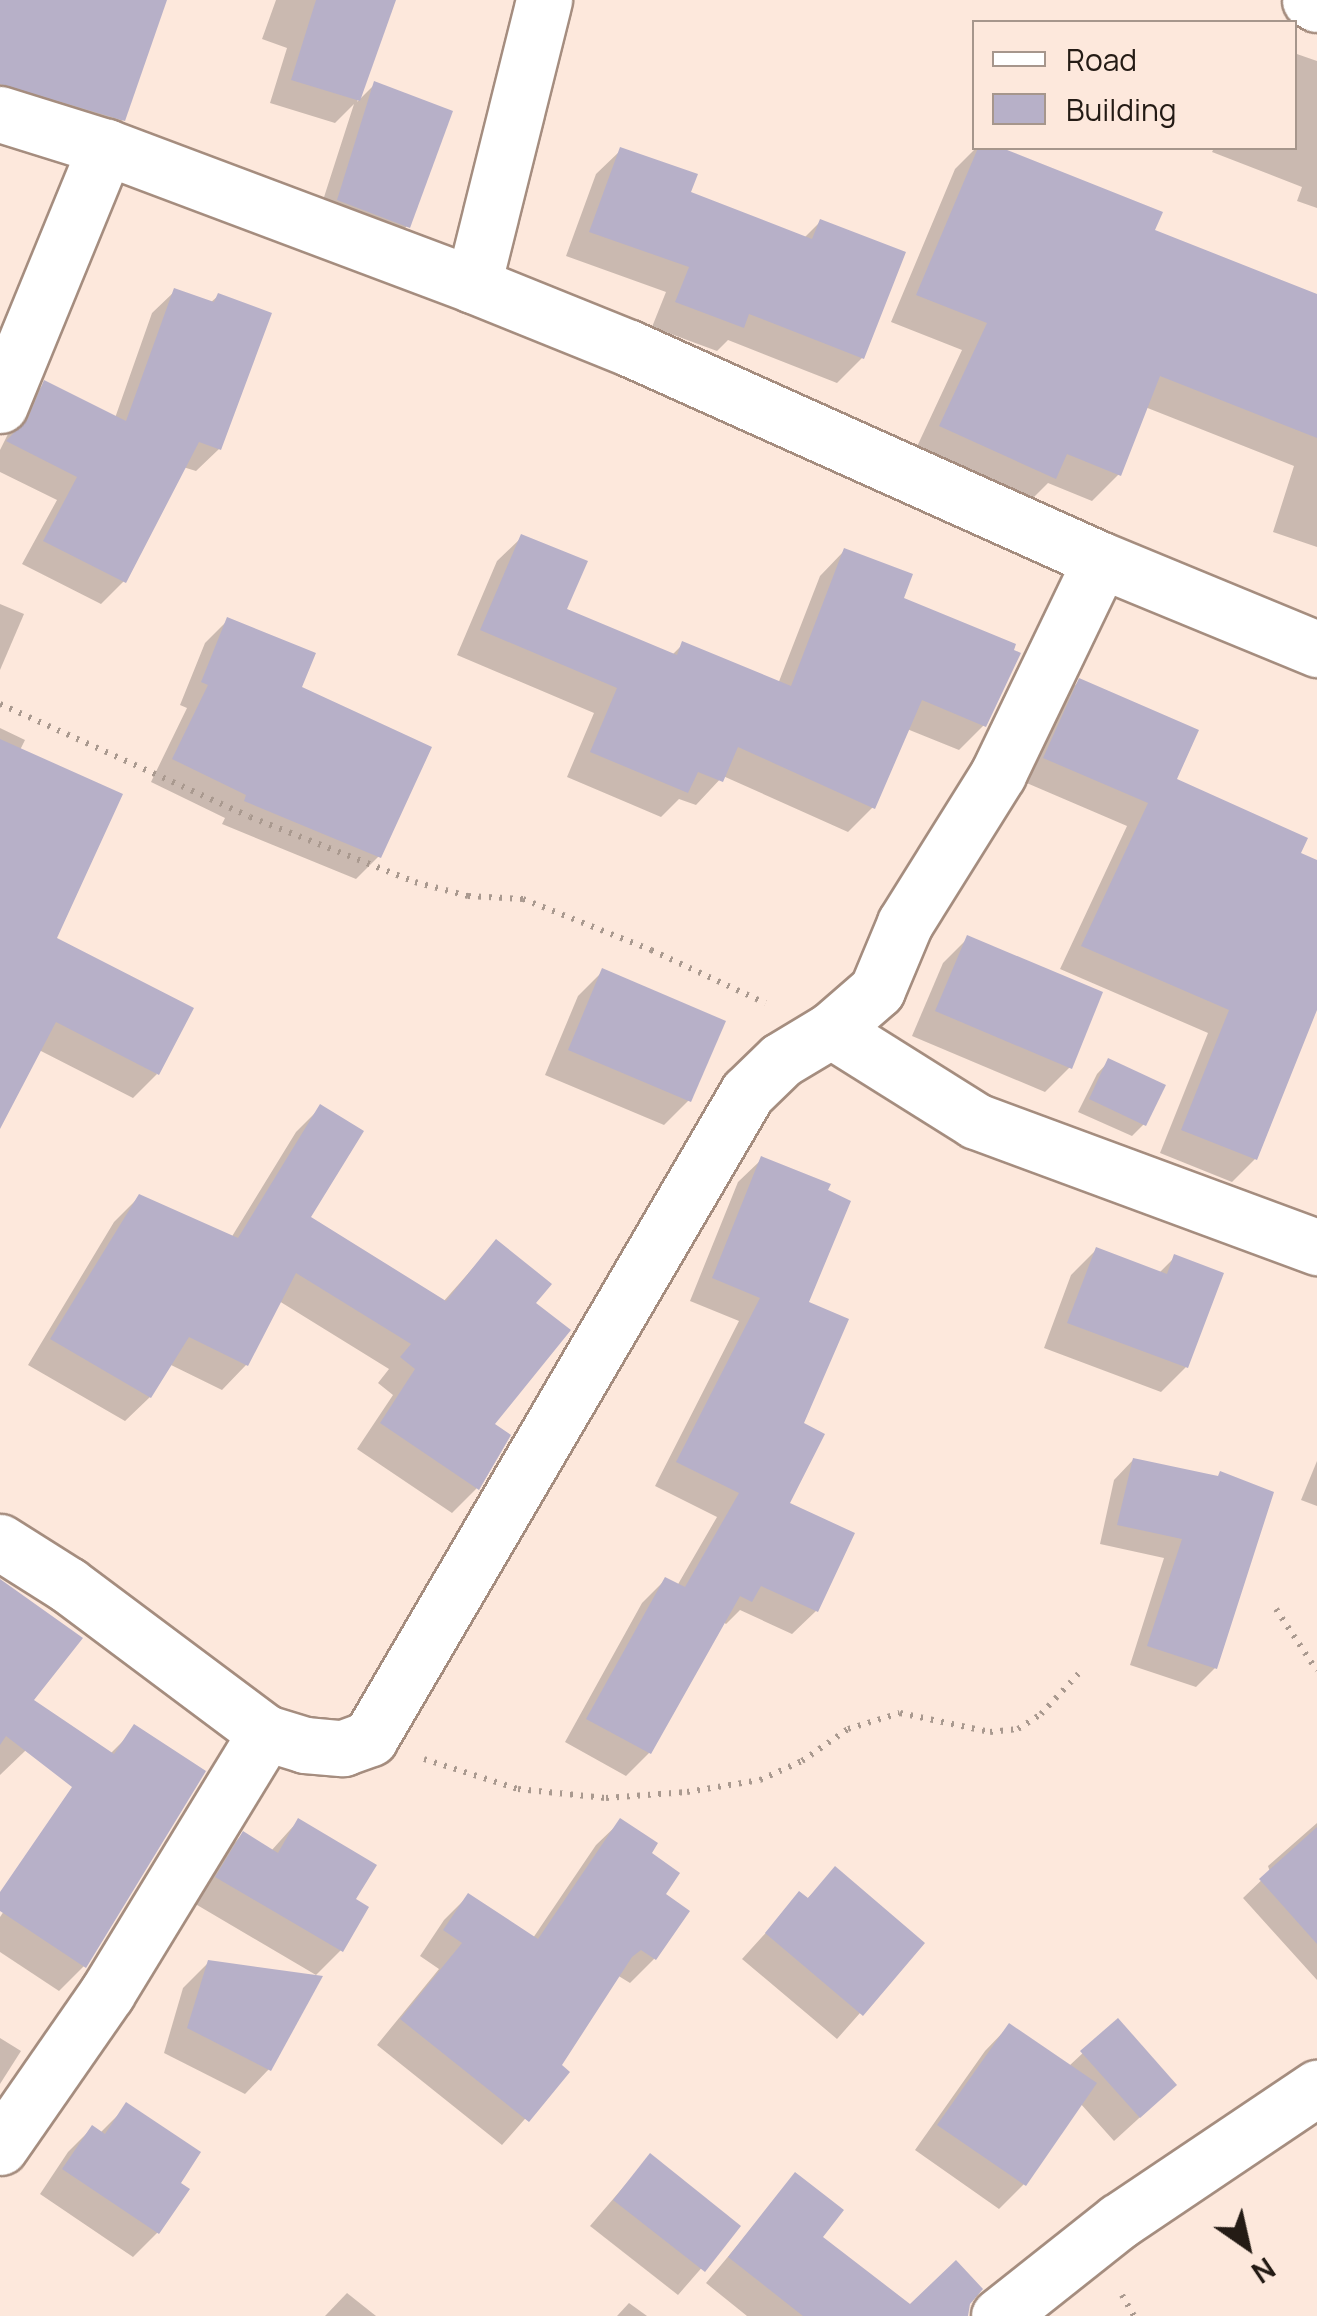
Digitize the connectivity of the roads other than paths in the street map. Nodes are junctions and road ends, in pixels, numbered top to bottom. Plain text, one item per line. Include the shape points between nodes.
1 (544, 0) edge
2 (1310, 0) edge
3 (1317, 4) edge
4 (0, 114) edge
5 (106, 147) junction
6 (473, 285) junction
7 (0, 405) edge
8 (1100, 560) junction
9 (1317, 649) edge
10 (831, 1030) junction
11 (1317, 1247) edge
12 (0, 1542) edge
13 (266, 1733) junction
14 (1317, 2088) edge
15 (0, 2147) edge
16 (999, 2316) edge

1 - 6 street
2 - 3 street
4 - 5 street
5 - 6 street
5 - 7 street
6 - 8 street via 630,348
8 - 9 street
8 - 10 street via 998,774 904,923 877,990
10 - 11 street via 976,1121
10 - 13 street via 762,1076 717,1139 370,1738 342,1748
12 - 13 street
13 - 15 street via 107,1992
14 - 16 street via 1119,2220

